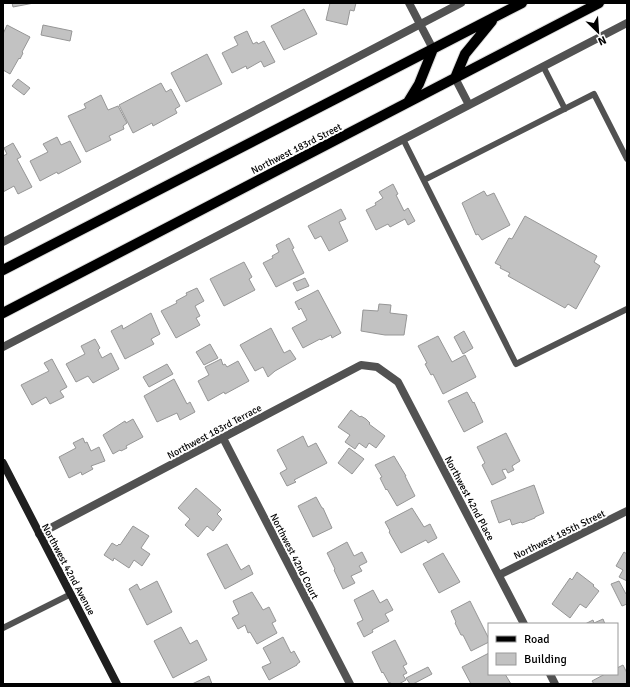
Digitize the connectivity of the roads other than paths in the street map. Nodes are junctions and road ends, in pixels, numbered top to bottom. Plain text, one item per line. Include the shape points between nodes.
1 (409, 3) edge
2 (461, 3) edge
3 (522, 3) edge
4 (600, 3) edge
5 (496, 17) junction
6 (627, 23) edge
7 (420, 24) junction
8 (434, 49) junction
9 (543, 66) junction
10 (455, 78) junction
11 (407, 104) junction
12 (468, 105) junction
13 (565, 109) junction
14 (404, 139) junction
15 (627, 159) edge
16 (424, 180) junction
17 (3, 242) edge
18 (3, 270) edge
19 (627, 309) edge
20 (3, 313) edge
21 (3, 346) edge
22 (398, 382) joint
23 (223, 438) junction
24 (3, 463) edge
25 (627, 511) edge
26 (39, 534) junction
27 (499, 574) junction
28 (71, 594) junction
29 (524, 623) edge
30 (3, 628) edge
31 (550, 675) edge
32 (117, 684) edge
33 (350, 684) edge
34 (555, 684) edge

1 - 7 street
2 - 7 street
3 - 5 main road
4 - 10 main road, Northwest 183rd Street
5 - 8 main road
5 - 10 main road via 465,54
6 - 9 street
7 - 8 street
7 - 17 street
8 - 11 main road
8 - 18 main road
9 - 12 street
9 - 13 lane
10 - 11 main road, Northwest 183rd Street
10 - 12 street
11 - 20 main road, Northwest 183rd Street
12 - 14 street
13 - 15 lane via 594,94
13 - 16 lane
14 - 16 lane
14 - 21 street
16 - 19 lane via 516,364
22 - 23 street, Northwest 183rd Terrace via 377,367 361,365
22 - 27 street, Northwest 42nd Place
23 - 26 street, Northwest 183rd Terrace
23 - 33 street, Northwest 42nd Court
24 - 26 street, Northwest 42nd Avenue
25 - 27 street, Northwest 185th Street
26 - 28 street, Northwest 42nd Avenue
27 - 29 street, Northwest 42nd Place
28 - 30 lane
28 - 32 street, Northwest 42nd Avenue
31 - 34 street

